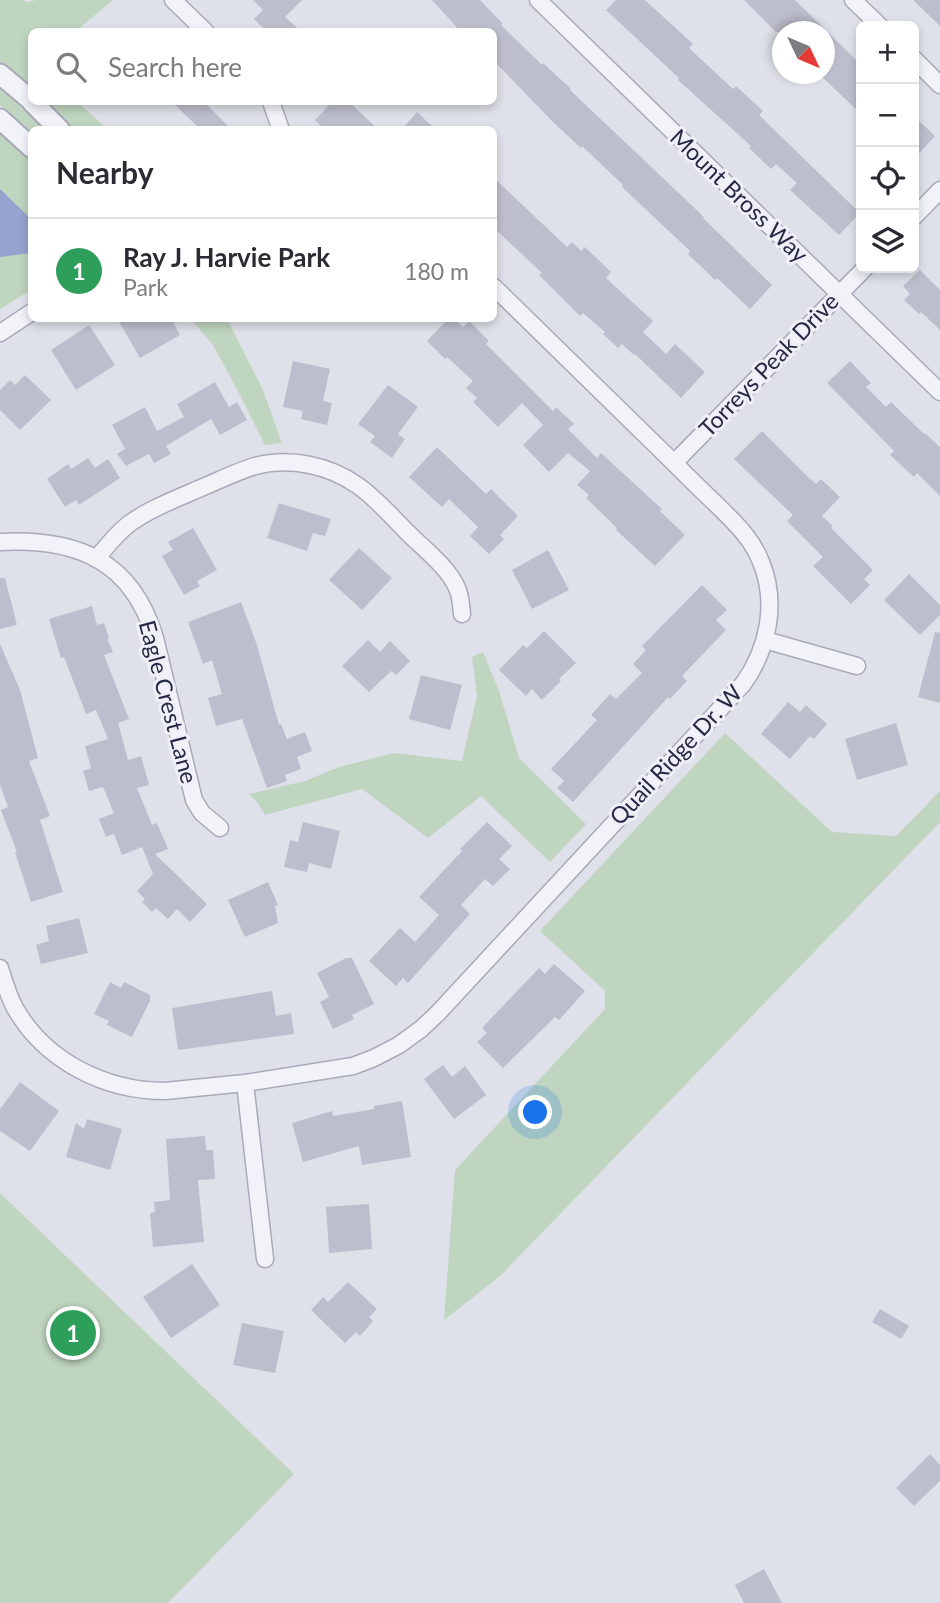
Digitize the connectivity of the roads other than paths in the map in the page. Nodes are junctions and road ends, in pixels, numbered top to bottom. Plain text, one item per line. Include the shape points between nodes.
1 (173, 0) edge
2 (538, 0) edge
3 (853, 0) edge
4 (875, 21) edge
5 (202, 28) edge
6 (919, 64) edge
7 (0, 74) edge
8 (940, 85) edge
9 (28, 98) edge
10 (36, 105) edge
11 (272, 105) edge
12 (0, 119) edge
13 (56, 126) edge
14 (280, 126) edge
15 (28, 144) edge
16 (940, 190) edge
17 (919, 212) edge
18 (860, 273) edge
19 (497, 290) edge
20 (839, 294) junction
21 (28, 316) edge
22 (0, 333) edge
23 (940, 392) edge
24 (674, 463) junction
25 (0, 542) edge
26 (96, 559) junction
27 (462, 614) dead end
28 (765, 640) junction
29 (857, 666) dead end
30 (220, 828) dead end
31 (0, 968) edge
32 (245, 1083) junction
33 (265, 1259) dead end

1 - 5 street
2 - 20 street, Mount Bross Way
3 - 4 street
6 - 8 street
7 - 9 street
10 - 13 street
11 - 14 street
12 - 15 street
16 - 17 street
18 - 20 street, Torreys Peak Drive
19 - 24 street, Quail Ridge Dr. W
20 - 23 street, Mount Bross Way
20 - 24 street, Torreys Peak Drive
21 - 22 street
24 - 28 street, Quail Ridge Dr. W via 756,551 770,598
25 - 26 street, Eagle Crest Lane via 48,542
26 - 27 street via 139,517 180,498 257,466 304,464 348,479 374,499 451,575
26 - 30 street, Eagle Crest Lane via 126,582 147,615 194,800
28 - 29 street
28 - 32 street, Quail Ridge Dr. W via 737,692 421,1029 374,1058 343,1069
31 - 32 street, Quail Ridge Dr. W via 9,996 34,1035 62,1060 94,1078 154,1091
32 - 33 street

